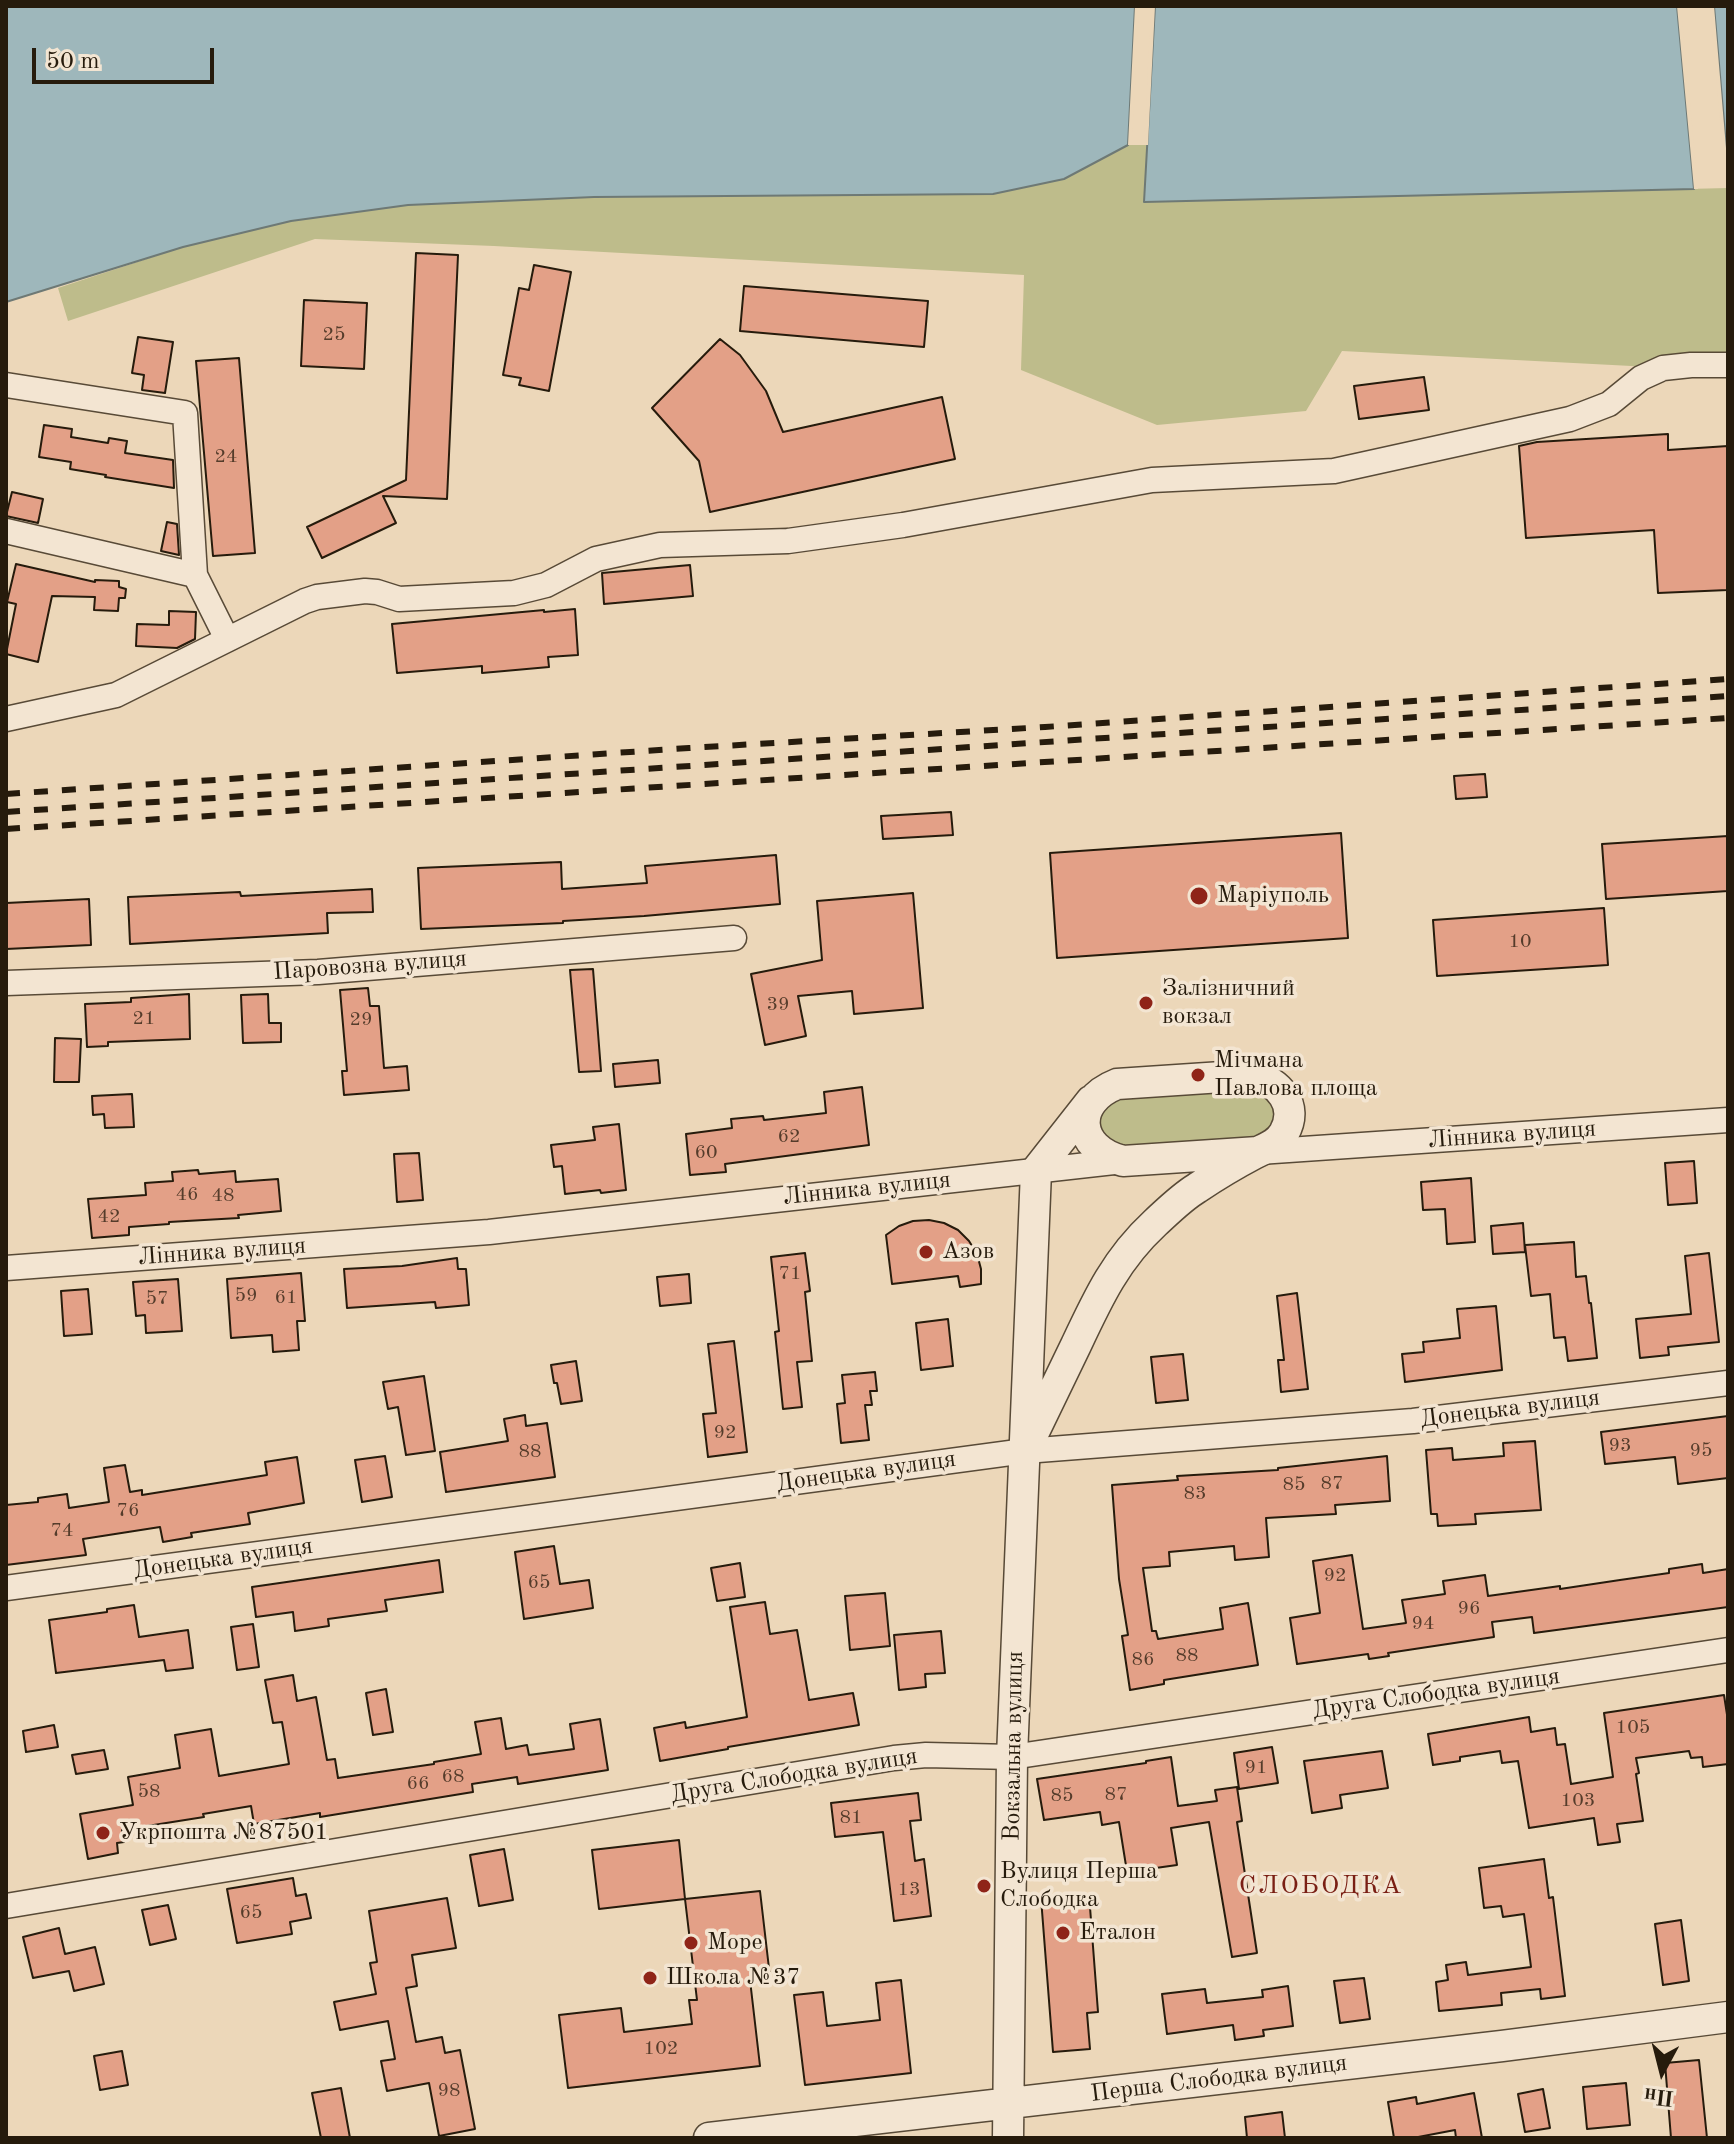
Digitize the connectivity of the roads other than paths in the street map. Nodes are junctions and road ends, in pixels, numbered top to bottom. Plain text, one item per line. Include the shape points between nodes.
1 (1728, 365) edge
2 (6, 385) edge
3 (6, 531) edge
4 (195, 575) junction
5 (227, 639) junction
6 (6, 719) edge
7 (734, 938) dead end
8 (6, 983) edge
9 (1091, 1101) junction
10 (1289, 1116) junction
11 (1728, 1120) edge
12 (1292, 1149) junction
13 (1258, 1152) junction
14 (1123, 1161) junction
15 (1036, 1171) junction
16 (6, 1268) edge
17 (1728, 1383) edge
18 (1025, 1451) junction
19 (6, 1588) edge
20 (1728, 1650) edge
21 (1012, 1757) junction
22 (6, 1906) edge
23 (1728, 2017) edge
24 (1010, 2103) junction
25 (709, 2138) edge
26 (1008, 2138) edge

1 - 5 street via 1663,368 1609,404 1570,419 1334,471 1152,480 788,541 660,545 596,559 546,585 514,593 399,599 365,591 317,597
2 - 4 street via 185,413
3 - 4 street
4 - 5 street
5 - 6 street via 116,695
7 - 8 street, Паровозна вулиця via 318,972
9 - 10 street via 1117,1084 1252,1075 1278,1087
9 - 14 street via 1086,1133 1107,1157
9 - 15 street
10 - 12 street
10 - 13 street, Вокзальна вулиця via 1285,1132
11 - 12 street, Лінника вулиця
12 - 13 street, Лінника вулиця
13 - 14 street, Лінника вулиця
13 - 18 street, Вокзальна вулиця via 1194,1189 1127,1253 1105,1284
14 - 15 street, Лінника вулиця
15 - 16 street, Лінника вулиця via 489,1232
15 - 18 street, Вокзальна вулиця
17 - 18 street, Донецька вулиця via 1413,1421
18 - 19 street, Донецька вулиця
18 - 21 street, Вокзальна вулиця
20 - 21 street, Друга Слободка вулиця
21 - 22 street, Друга Слободка вулиця via 894,1758
21 - 24 street, Вокзальна вулиця
23 - 24 street, Перша Слободка вулиця
24 - 25 street, Перша Слободка вулиця
24 - 26 street, Вокзальна вулиця

